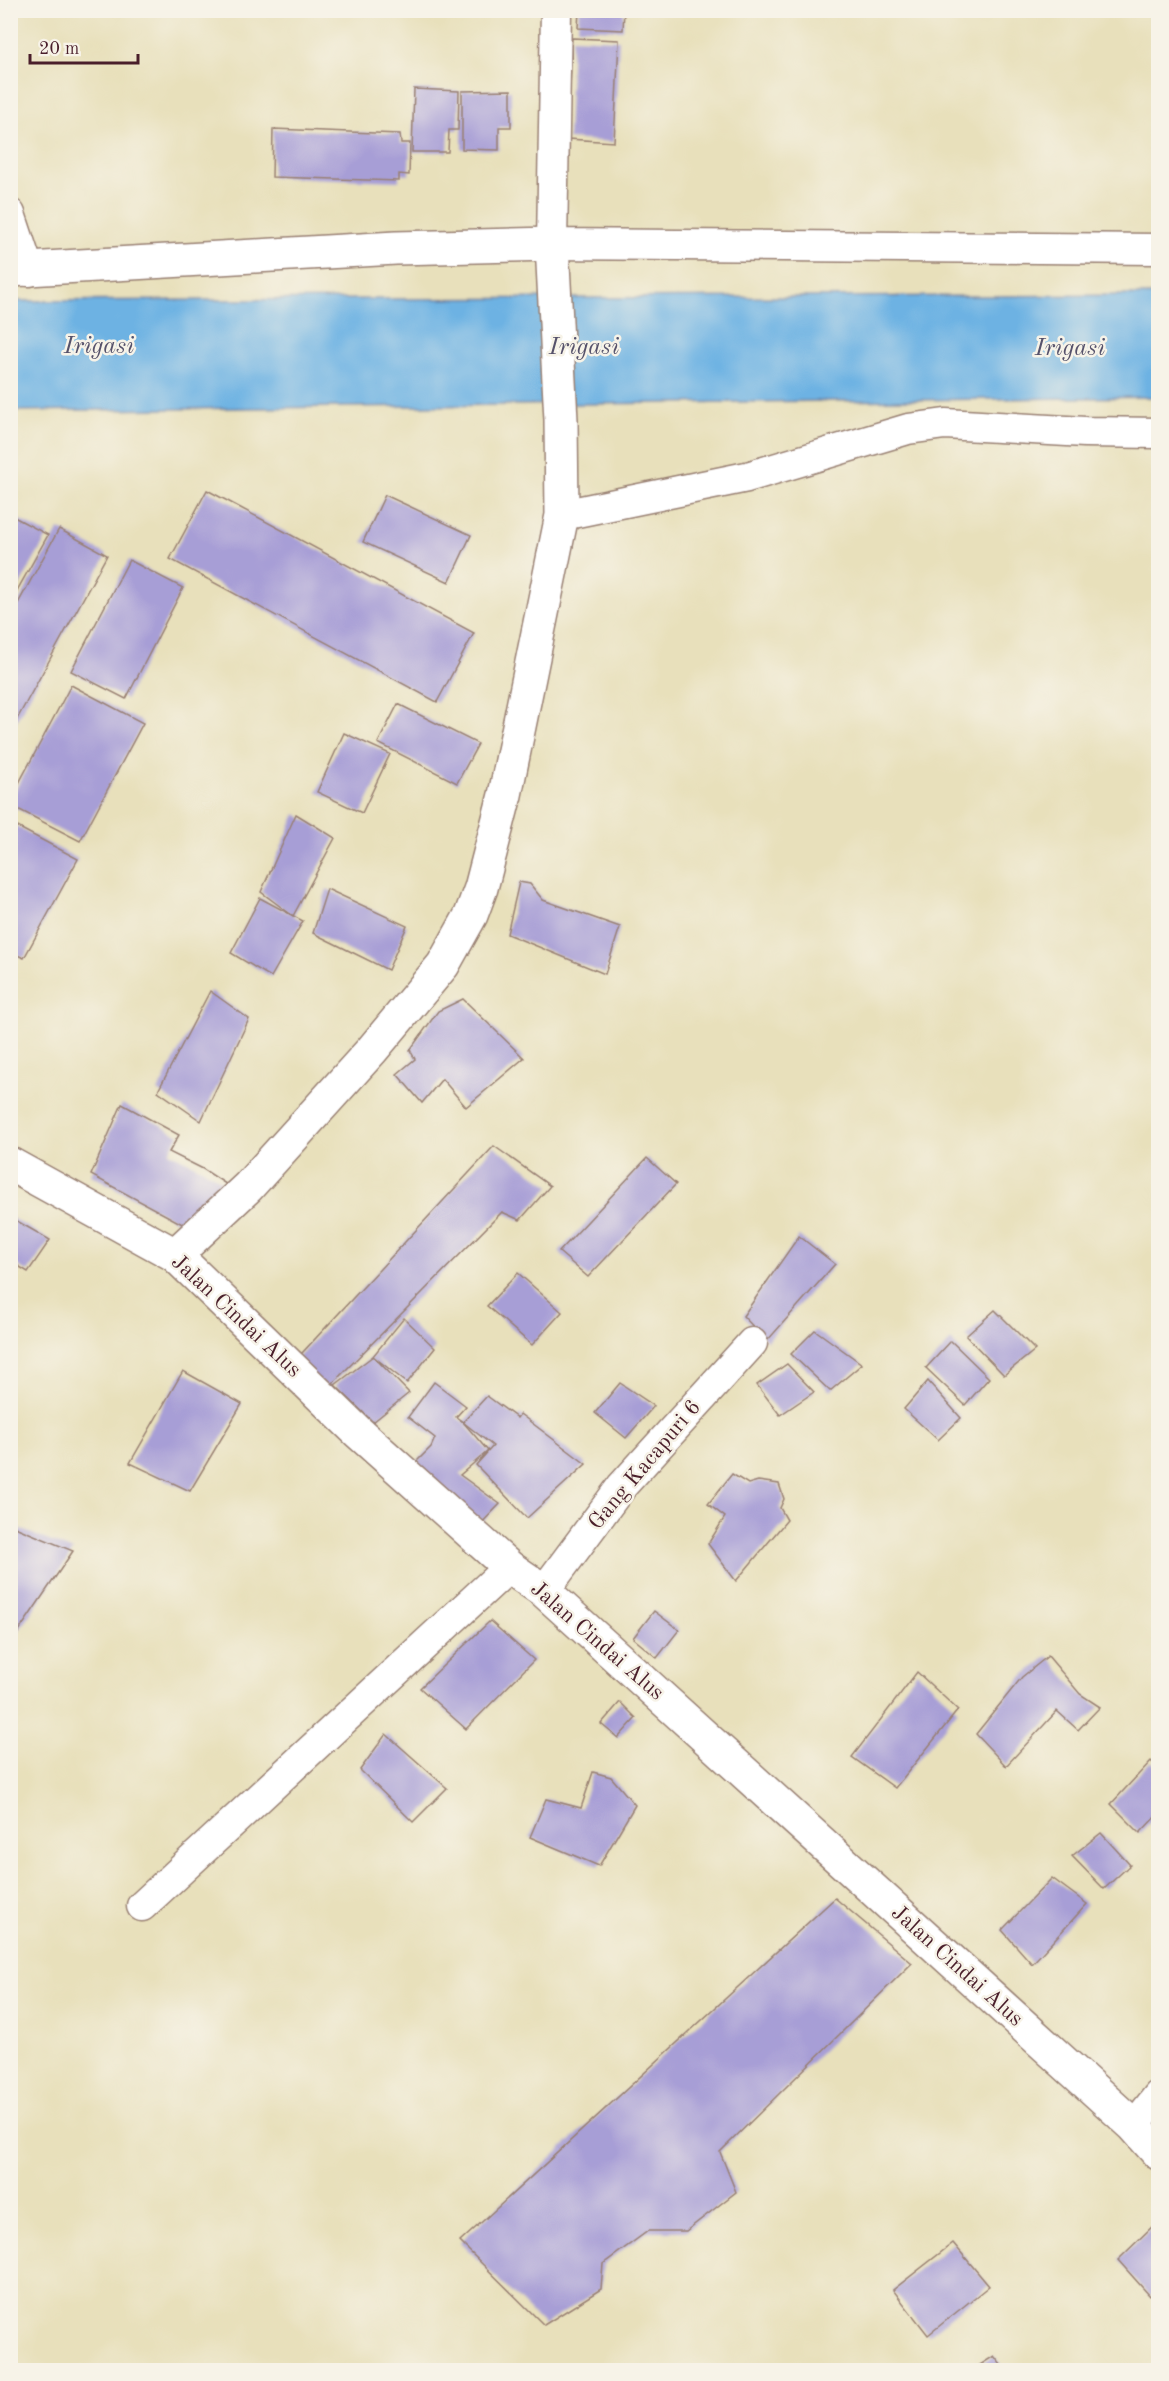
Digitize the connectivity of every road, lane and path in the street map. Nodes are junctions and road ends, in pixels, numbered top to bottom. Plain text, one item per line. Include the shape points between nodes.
1 (556, 10) edge
2 (10, 214) edge
3 (552, 244) junction
4 (1158, 249) edge
5 (20, 270) edge
6 (1085, 432) junction
7 (1158, 433) edge
8 (1158, 439) edge
9 (562, 515) junction
10 (10, 1164) edge
11 (176, 1255) junction
12 (752, 1343) dead end
13 (509, 1567) junction
14 (544, 1591) junction
15 (142, 1906) dead end
16 (1158, 2096) edge
17 (1134, 2126) junction
18 (1158, 2153) edge

1 - 3 street
2 - 5 street
3 - 4 street
3 - 5 street via 396,248
3 - 9 street
6 - 7 street
6 - 8 street
6 - 9 street via 945,423 908,429 747,477
9 - 11 street via 505,795 471,915 443,965 372,1050 248,1187
10 - 11 street, Jalan Cindai Alus
11 - 13 street, Jalan Cindai Alus via 358,1431
12 - 14 street, Gang Kacapuri 6 via 622,1486
13 - 14 street, Jalan Cindai Alus
13 - 15 street
14 - 17 street, Jalan Cindai Alus
16 - 17 street
17 - 18 street, Jalan Cindai Alus

